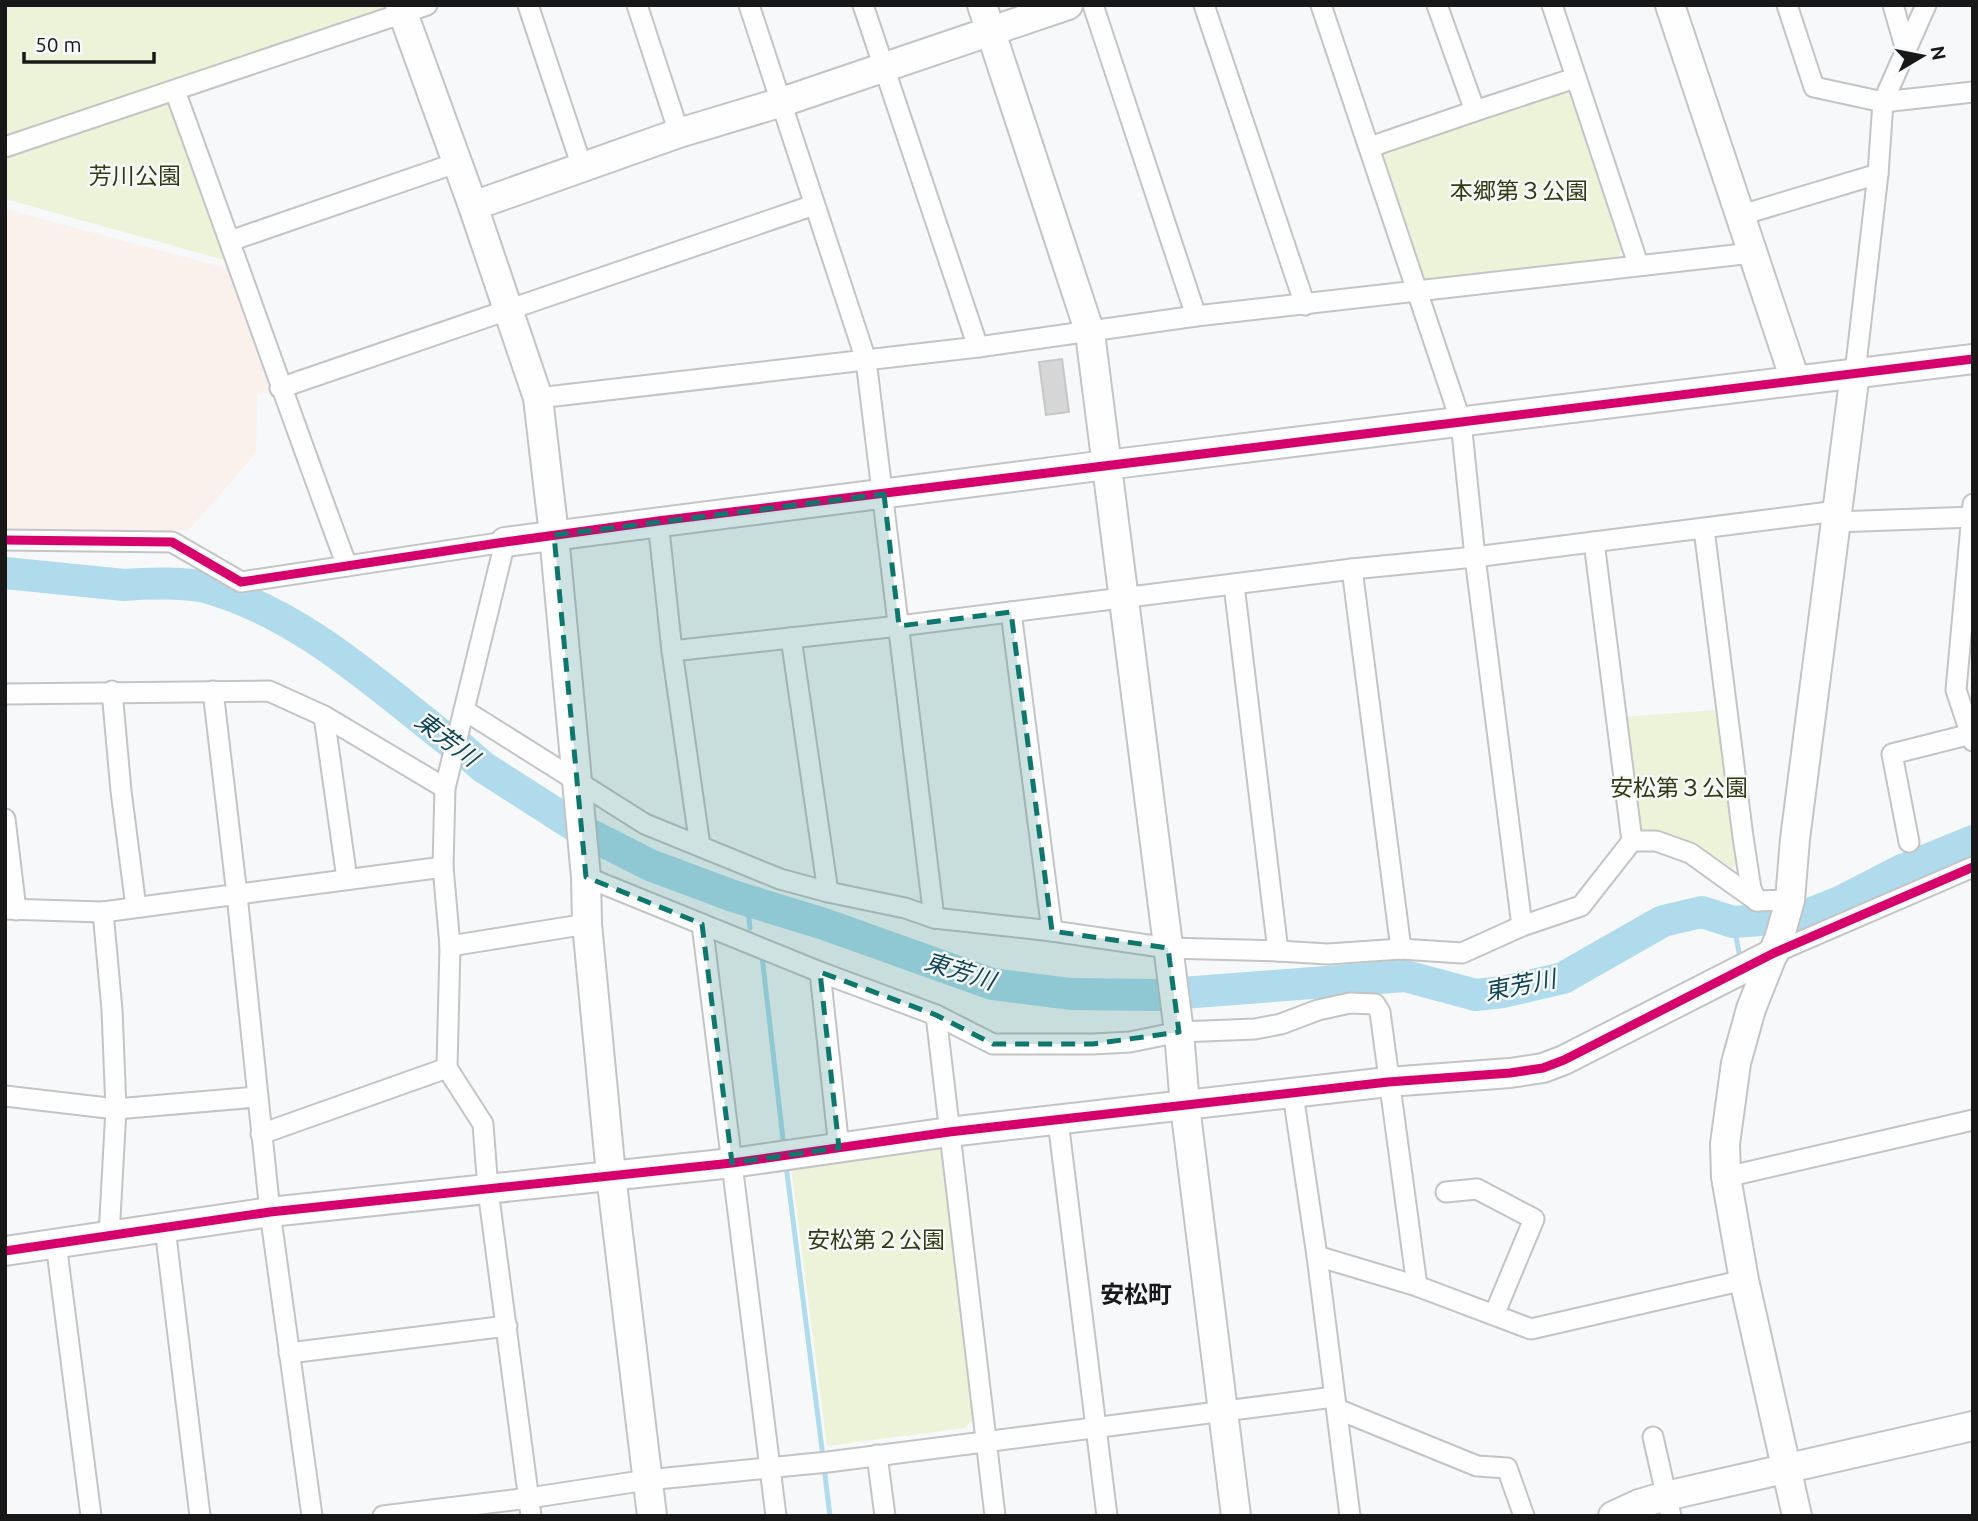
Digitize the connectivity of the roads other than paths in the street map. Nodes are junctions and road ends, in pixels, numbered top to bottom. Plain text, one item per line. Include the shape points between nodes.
1 (528, 5) edge
2 (637, 5) edge
3 (749, 5) edge
4 (863, 5) edge
5 (982, 5) edge
6 (1068, 5) edge
7 (1093, 5) edge
8 (1203, 5) edge
9 (1321, 5) edge
10 (1437, 5) edge
11 (1552, 5) edge
12 (1670, 5) edge
13 (1787, 5) edge
14 (1893, 5) edge
15 (1926, 5) edge
16 (410, 8) edge
17 (991, 32) junction
18 (1906, 50) junction
19 (884, 67) junction
20 (1575, 78) junction
21 (175, 91) junction
22 (1973, 92) edge
23 (782, 102) junction
24 (1883, 102) junction
25 (1475, 111) junction
26 (679, 133) junction
27 (5, 147) edge
28 (1370, 147) junction
29 (456, 163) junction
30 (582, 167) junction
31 (1878, 174) junction
32 (814, 205) junction
33 (473, 206) junction
34 (1738, 216) junction
35 (230, 242) junction
36 (1752, 253) junction
37 (1638, 264) junction
38 (1418, 290) junction
39 (1305, 305) junction
40 (508, 311) junction
41 (1196, 316) junction
42 (1090, 333) junction
43 (978, 347) junction
44 (1973, 359) edge
45 (866, 360) junction
46 (1855, 373) junction
47 (1795, 380) junction
48 (280, 388) junction
49 (538, 398) junction
50 (1461, 422) junction
51 (1106, 465) junction
52 (884, 494) junction
53 (1972, 512) edge
54 (1836, 516) junction
55 (658, 521) junction
56 (1704, 529) junction
57 (554, 535) junction
58 (5, 540) edge
59 (505, 542) junction
60 (1594, 542) junction
61 (1475, 557) junction
62 (347, 566) junction
63 (1352, 569) junction
64 (1234, 585) junction
65 (1122, 597) junction
66 (1011, 612) junction
67 (899, 626) junction
68 (791, 638) junction
69 (672, 651) junction
70 (112, 691) junction
71 (213, 691) junction
72 (5, 694) edge
73 (464, 710) junction
74 (324, 716) junction
75 (1972, 737) edge
76 (577, 781) junction
77 (445, 788) junction
78 (5, 819) edge
79 (1632, 841) junction
80 (1909, 842) dead end
81 (700, 846) junction
82 (443, 867) junction
83 (1973, 867) edge
84 (586, 877) junction
85 (347, 879) junction
86 (828, 892) junction
87 (237, 895) junction
88 (1757, 901) junction
89 (1788, 904) junction
90 (136, 907) junction
91 (11, 909) edge
92 (103, 912) junction
93 (934, 918) junction
94 (587, 924) junction
95 (702, 924) junction
96 (1522, 926) junction
97 (1052, 931) junction
98 (1777, 944) junction
99 (450, 946) junction
100 (1401, 949) junction
101 (1278, 951) junction
102 (1168, 952) junction
103 (820, 972) junction
104 (936, 1014) junction
105 (1177, 1023) junction
106 (447, 1068) junction
107 (1388, 1082) junction
108 (1293, 1094) junction
109 (5, 1096) edge
110 (257, 1097) junction
111 (1185, 1106) junction
112 (117, 1109) junction
113 (1973, 1120) edge
114 (1058, 1121) junction
115 (949, 1132) junction
116 (261, 1134) junction
117 (839, 1148) junction
118 (732, 1163) junction
119 (611, 1175) junction
120 (1726, 1177) junction
121 (488, 1190) junction
122 (1446, 1192) dead end
123 (270, 1212) junction
124 (165, 1228) junction
125 (109, 1236) junction
126 (56, 1243) junction
127 (5, 1251) edge
128 (1317, 1255) junction
129 (1744, 1280) junction
130 (1416, 1286) junction
131 (1494, 1315) junction
132 (507, 1326) junction
133 (289, 1353) junction
134 (1336, 1403) junction
135 (1223, 1412) junction
136 (1097, 1426) junction
137 (1973, 1426) edge
138 (1653, 1437) dead end
139 (985, 1441) junction
140 (877, 1455) junction
141 (770, 1467) junction
142 (1786, 1469) junction
143 (647, 1480) junction
144 (1668, 1506) edge
145 (530, 1507) edge
146 (421, 1514) edge
147 (91, 1516) edge
148 (200, 1516) edge
149 (312, 1516) edge
150 (383, 1516) edge
151 (652, 1516) edge
152 (776, 1516) edge
153 (885, 1516) edge
154 (995, 1516) edge
155 (1107, 1516) edge
156 (1236, 1516) edge
157 (1350, 1516) edge
158 (1524, 1516) edge
159 (1613, 1516) edge
160 (1797, 1516) edge

1 - 30 street
2 - 26 street
3 - 23 street
4 - 19 street
5 - 17 street
6 - 17 street
7 - 41 street
8 - 39 street
9 - 28 street
10 - 25 street
11 - 20 street
12 - 34 street
13 - 24 street via 1814,88
14 - 18 street
15 - 18 street
16 - 21 street
16 - 29 street
17 - 19 street
17 - 42 street
18 - 24 street
19 - 23 street
19 - 43 street
20 - 25 street
20 - 37 street
21 - 27 street
21 - 35 street
22 - 24 street
23 - 26 street
23 - 32 street
24 - 31 street
25 - 28 street
26 - 30 street
28 - 38 street
29 - 33 street
29 - 35 street
30 - 33 street
31 - 34 street
31 - 46 street
32 - 40 street
32 - 45 street
33 - 40 street
34 - 36 street
35 - 48 street
36 - 37 street
36 - 47 street
37 - 38 street
38 - 39 street
38 - 50 street
39 - 41 street
40 - 48 street
40 - 49 street
41 - 42 street
42 - 43 street
42 - 51 street
43 - 45 street
44 - 46 street
45 - 49 street
45 - 52 street
46 - 47 street
46 - 54 street
47 - 50 street
48 - 62 street
49 - 57 street
50 - 51 street
50 - 61 street
51 - 52 street
51 - 65 street
52 - 55 street
52 - 67 street
53 - 54 street
53 - 75 street via 1956,690
54 - 56 street
54 - 89 street
55 - 57 street
55 - 69 street
56 - 60 street
56 - 88 street via 1743,837
57 - 59 street
57 - 76 street
58 - 62 street via 172,542 241,582
59 - 62 street
59 - 73 street
60 - 61 street
60 - 79 street
61 - 63 street
61 - 96 street
63 - 64 street
63 - 100 street
64 - 65 street
64 - 101 street
65 - 66 street
65 - 102 street
66 - 67 street
66 - 97 street
67 - 68 street
67 - 93 street
68 - 69 street
68 - 86 street
69 - 81 street
70 - 71 street
70 - 72 street
70 - 90 street
71 - 74 street via 269,691
71 - 87 street
73 - 76 street
73 - 77 street
74 - 77 street
74 - 85 street
75 - 80 street via 1892,754
76 - 81 street via 645,824
76 - 84 street
77 - 82 street
78 - 91 street
79 - 88 street via 1656,841 1690,852
79 - 96 street via 1581,906
81 - 86 street via 780,879
82 - 85 street
82 - 99 street
83 - 98 street
84 - 94 street
84 - 95 street
85 - 87 street
86 - 93 street
87 - 90 street
87 - 110 street
88 - 89 street
89 - 98 street
90 - 92 street
91 - 92 street
92 - 112 street
93 - 97 street
94 - 99 street
94 - 119 street
95 - 103 street
95 - 118 street
96 - 100 street via 1462,953
97 - 102 street
98 - 107 street via 1543,1068
98 - 120 street via 1736,1063 1725,1144
99 - 106 street
100 - 101 street via 1328,954
101 - 102 street
102 - 105 street
103 - 104 street
103 - 117 street
104 - 105 street via 993,1044 1130,1042
104 - 115 street
105 - 107 street via 1255,1029 1350,1003 1375,1004 1380,1012
105 - 111 street
106 - 116 street
106 - 121 street via 483,1124
107 - 108 street
107 - 130 street
108 - 111 street
108 - 128 street
109 - 112 street
110 - 112 street
110 - 116 street
111 - 114 street
111 - 135 street
112 - 125 street
113 - 120 street
114 - 115 street
114 - 136 street
115 - 117 street
115 - 139 street
116 - 123 street
117 - 118 street
118 - 119 street
118 - 141 street
119 - 121 street
119 - 143 street
120 - 129 street
121 - 123 street
121 - 132 street
122 - 131 street via 1477,1189 1534,1219
123 - 124 street
123 - 133 street
124 - 125 street
124 - 148 street
125 - 126 street
126 - 127 street
126 - 147 street
128 - 130 street
128 - 134 street
129 - 131 street via 1531,1329
129 - 142 street
130 - 131 street
132 - 133 street
132 - 145 street
133 - 149 street
134 - 135 street
134 - 157 street
134 - 158 street via 1477,1466 1507,1468
135 - 136 street
135 - 156 street
136 - 139 street
136 - 155 street
137 - 142 street
138 - 144 street
139 - 140 street
139 - 154 street
140 - 141 street
140 - 153 street
141 - 143 street
141 - 152 street
142 - 144 street
142 - 160 street
143 - 145 street
143 - 151 street
144 - 159 street via 1639,1504
145 - 146 street
146 - 150 street

